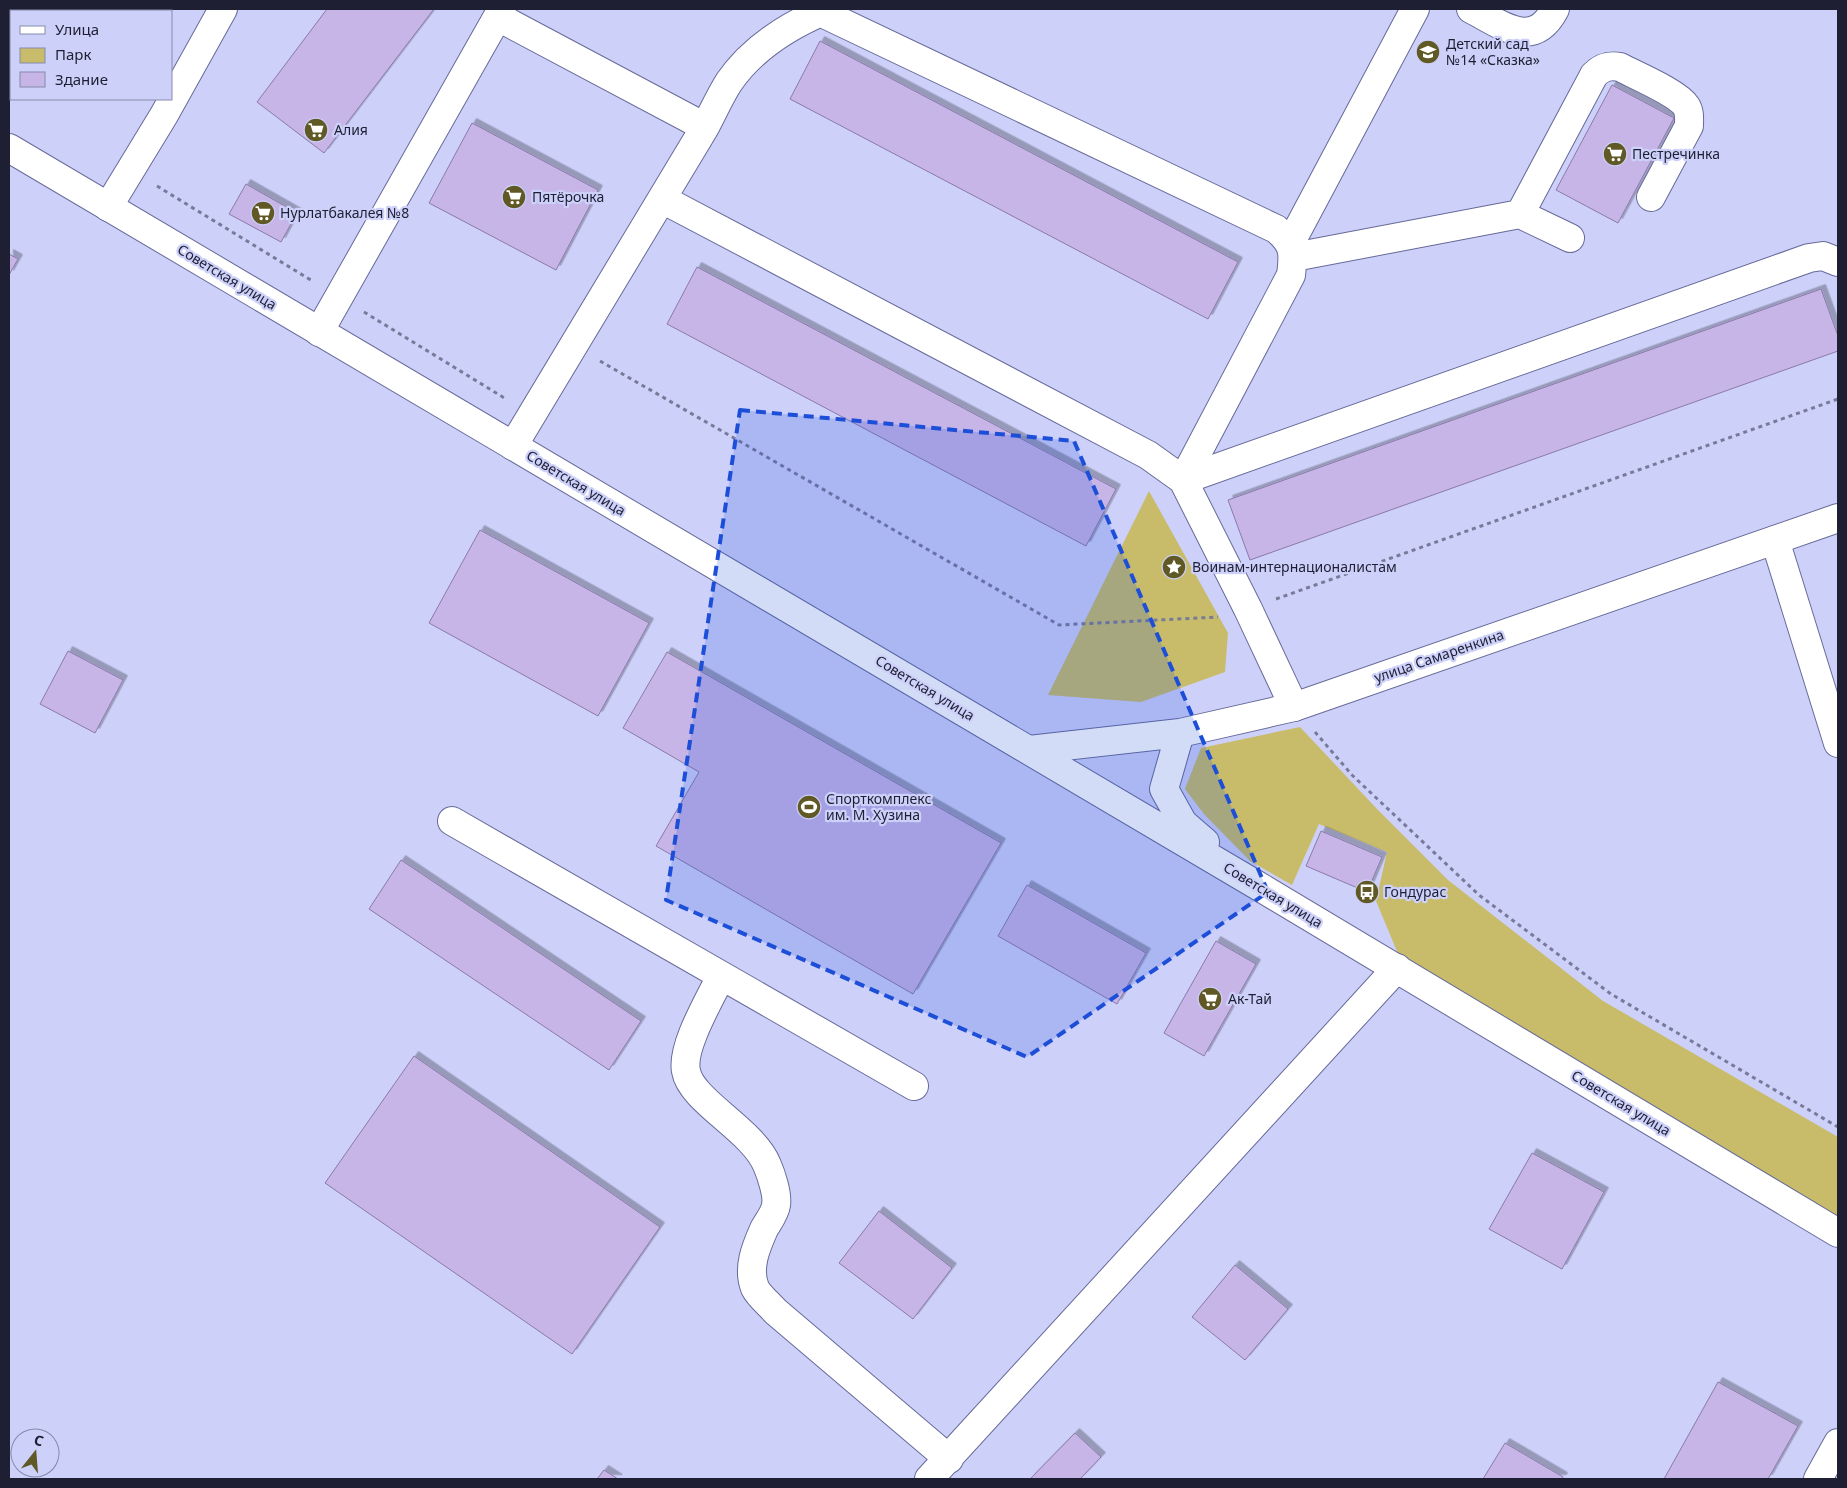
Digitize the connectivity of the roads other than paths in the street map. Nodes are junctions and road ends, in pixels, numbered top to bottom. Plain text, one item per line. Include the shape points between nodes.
1 (223, 9) edge
2 (1415, 9) edge
3 (1471, 9) edge
4 (1555, 9) edge
5 (824, 10) edge
6 (500, 13) edge
7 (705, 127) junction
8 (9, 148) edge
9 (1651, 197) dead end
10 (662, 199) junction
11 (108, 207) junction
12 (1520, 214) junction
13 (1570, 238) dead end
14 (1292, 250) junction
15 (1838, 262) edge
16 (319, 332) junction
17 (513, 446) junction
18 (1183, 480) junction
19 (1838, 518) edge
20 (1776, 540) junction
21 (1294, 707) junction
22 (1180, 734) junction
23 (1838, 743) edge
24 (1029, 750) junction
25 (452, 822) dead end
26 (1255, 884) junction
27 (1397, 968) junction
28 (721, 976) junction
29 (914, 1086) dead end
30 (1838, 1233) edge
31 (1838, 1443) edge
32 (949, 1459) junction
33 (929, 1479) edge
34 (1818, 1479) edge

1 - 11 main road
2 - 14 main road
3 - 4 main road via 1509,29 1527,32 1548,22
5 - 7 main road via 785,29 755,53 729,82
5 - 14 main road via 1276,229
6 - 7 main road
6 - 16 main road
7 - 10 main road
8 - 11 main road, Советская улица
9 - 12 main road via 1689,126 1689,114 1685,104 1674,95 1620,67 1610,66 1601,68 1594,75
10 - 17 main road
10 - 18 main road via 1148,455
11 - 16 main road, Советская улица
12 - 13 main road
12 - 14 main road
14 - 18 main road via 1290,275
15 - 18 main road via 1823,256 1809,258
16 - 17 main road, Советская улица
17 - 24 main road, Советская улица
18 - 21 main road
19 - 20 main road, улица Самаренкина
20 - 21 main road, улица Самаренкина
20 - 23 main road
21 - 22 main road, улица Самаренкина
22 - 24 main road, улица Самаренкина
22 - 26 main road via 1164,789 1183,823
24 - 26 main road, Советская улица
25 - 28 main road
26 - 27 main road, Советская улица
27 - 30 main road, Советская улица
27 - 32 main road
28 - 29 main road
28 - 32 main road via 684,1060 686,1074 695,1090 753,1141 773,1180 776,1205 751,1266 755,1288 774,1311
31 - 34 main road
32 - 33 main road

